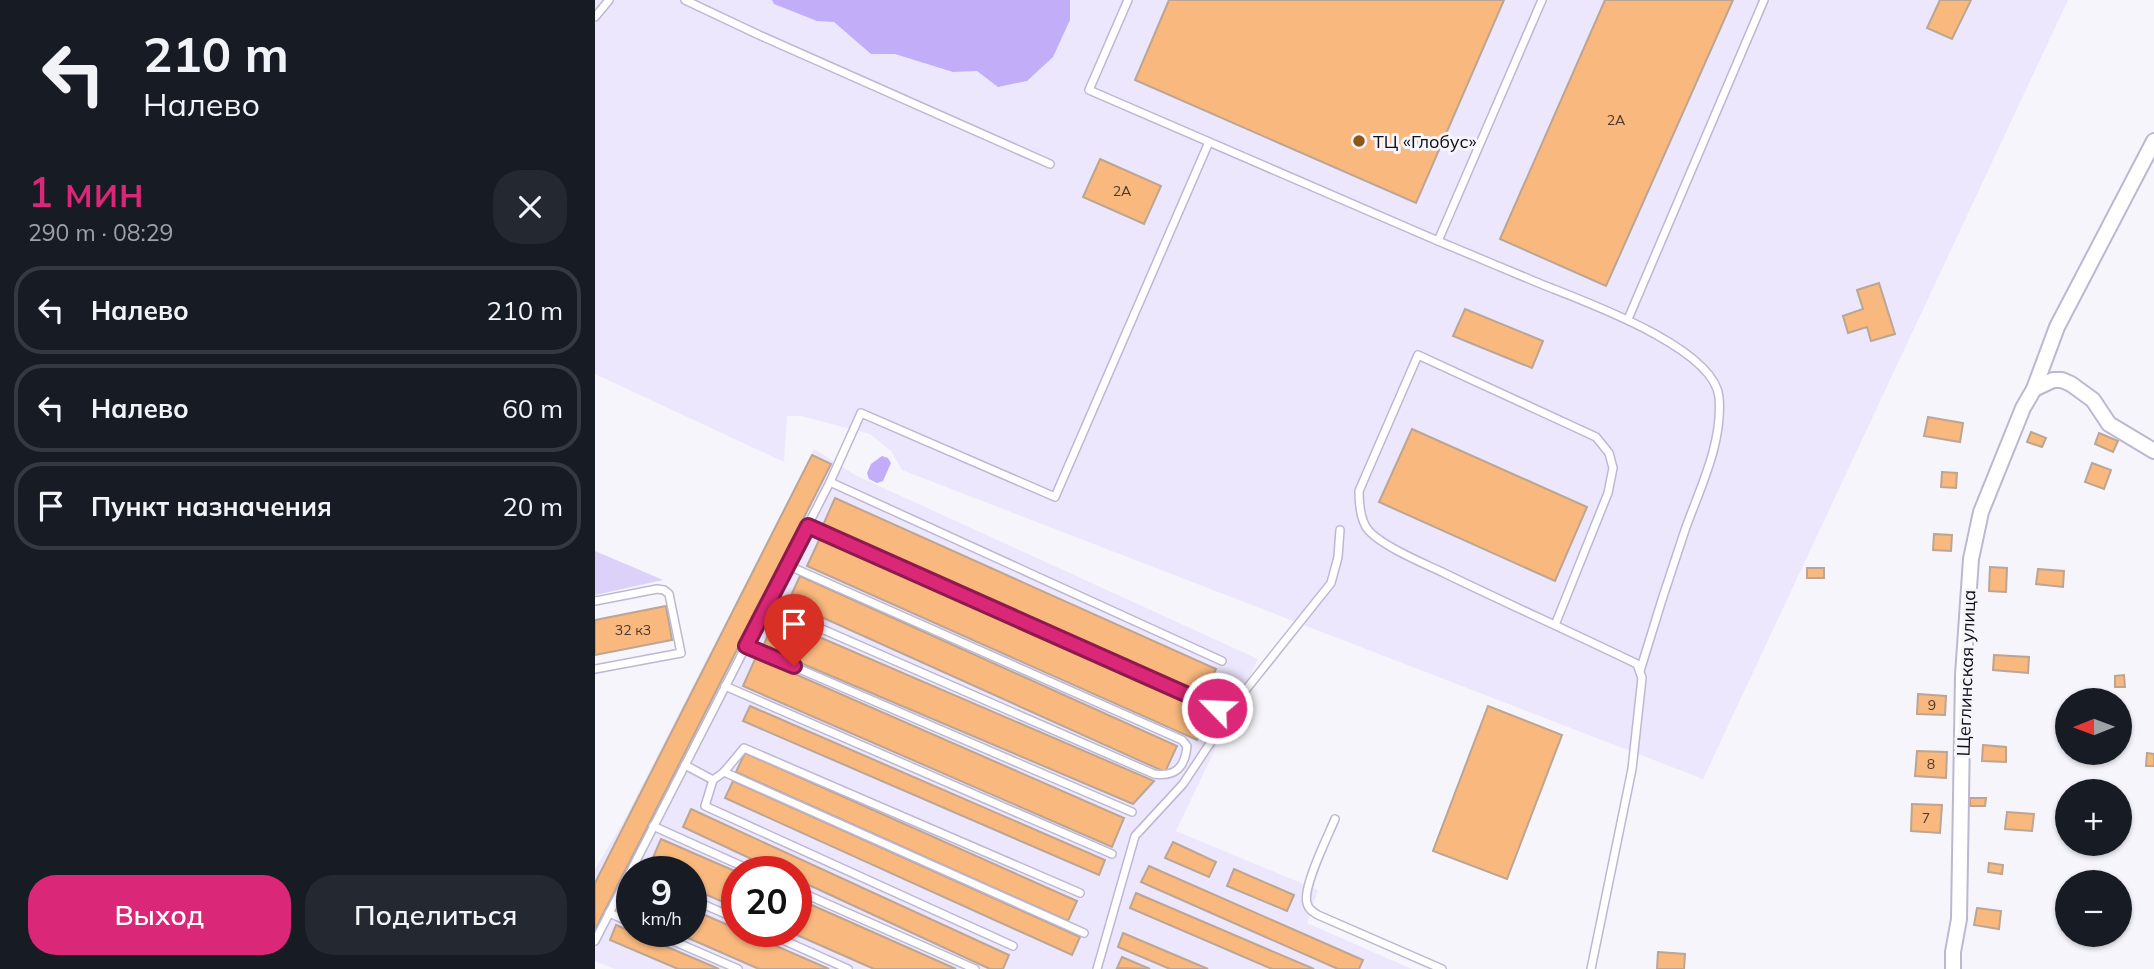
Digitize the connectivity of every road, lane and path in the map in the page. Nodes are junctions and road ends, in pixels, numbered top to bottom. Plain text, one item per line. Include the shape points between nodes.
1 (608, 0) edge
2 (685, 0) edge
3 (1128, 0) edge
4 (1542, 0) edge
5 (1764, 0) edge
6 (595, 17) edge
7 (2154, 141) edge
8 (1209, 142) junction
9 (1050, 164) dead end
10 (1438, 241) junction
11 (1628, 319) junction
12 (2034, 389) junction
13 (2154, 452) edge
14 (830, 482) junction
15 (808, 526) junction
16 (1340, 530) dead end
17 (787, 565) junction
18 (595, 601) edge
19 (767, 605) junction
20 (1555, 625) junction
21 (746, 646) junction
22 (1222, 661) dead end
23 (595, 669) edge
24 (1640, 672) junction
25 (725, 687) junction
26 (1217, 708) dead end
27 (685, 765) junction
28 (724, 772) junction
29 (713, 780) junction
30 (1132, 812) dead end
31 (1335, 820) dead end
32 (653, 826) junction
33 (1112, 854) dead end
34 (639, 856) edge
35 (721, 857) edge
36 (1080, 893) dead end
37 (812, 897) edge
38 (616, 900) edge
39 (609, 913) junction
40 (616, 916) edge
41 (1084, 933) dead end
42 (595, 941) edge
43 (1013, 946) dead end
44 (687, 947) edge
45 (799, 947) edge
46 (738, 969) edge
47 (848, 969) edge
48 (975, 969) edge
49 (1097, 969) edge
50 (1442, 969) edge
51 (1591, 969) edge
52 (1953, 969) edge

1 - 6 lane
2 - 9 lane
3 - 8 lane via 1089,90
4 - 10 lane
5 - 11 lane
7 - 12 street, Щеглинская улица via 2057,327
8 - 10 lane
8 - 14 lane via 1055,497 861,413
10 - 11 lane
11 - 24 lane via 1695,360 1719,395 1712,453
12 - 13 street via 2053,380 2071,384 2093,400 2109,425
12 - 52 street, Щеглинская улица via 1981,512 1971,559 1963,675 1959,919
14 - 15 lane
14 - 22 lane
15 - 17 lane
15 - 26 lane
16 - 49 lane via 1331,583 1244,692 1183,783 1135,836
17 - 19 lane
17 - 19 lane via 1182,740 1186,755 1176,772 1154,774
18 - 23 lane via 664,590 669,594 681,653
19 - 21 lane
20 - 20 lane via 1608,493 1613,468 1609,453 1596,437 1418,355 1359,491 1364,525 1400,551
20 - 24 lane via 1637,664
21 - 25 lane
21 - 30 lane
24 - 51 lane via 1632,769
25 - 27 lane
25 - 33 lane
27 - 29 lane
27 - 32 lane
28 - 29 lane
28 - 36 lane via 744,748
28 - 41 lane
29 - 43 lane via 705,806
31 - 50 lane via 1308,884 1310,910
32 - 34 lane
32 - 35 lane
37 - 48 lane
38 - 39 lane
39 - 40 lane
39 - 42 lane
44 - 46 lane
45 - 47 lane

